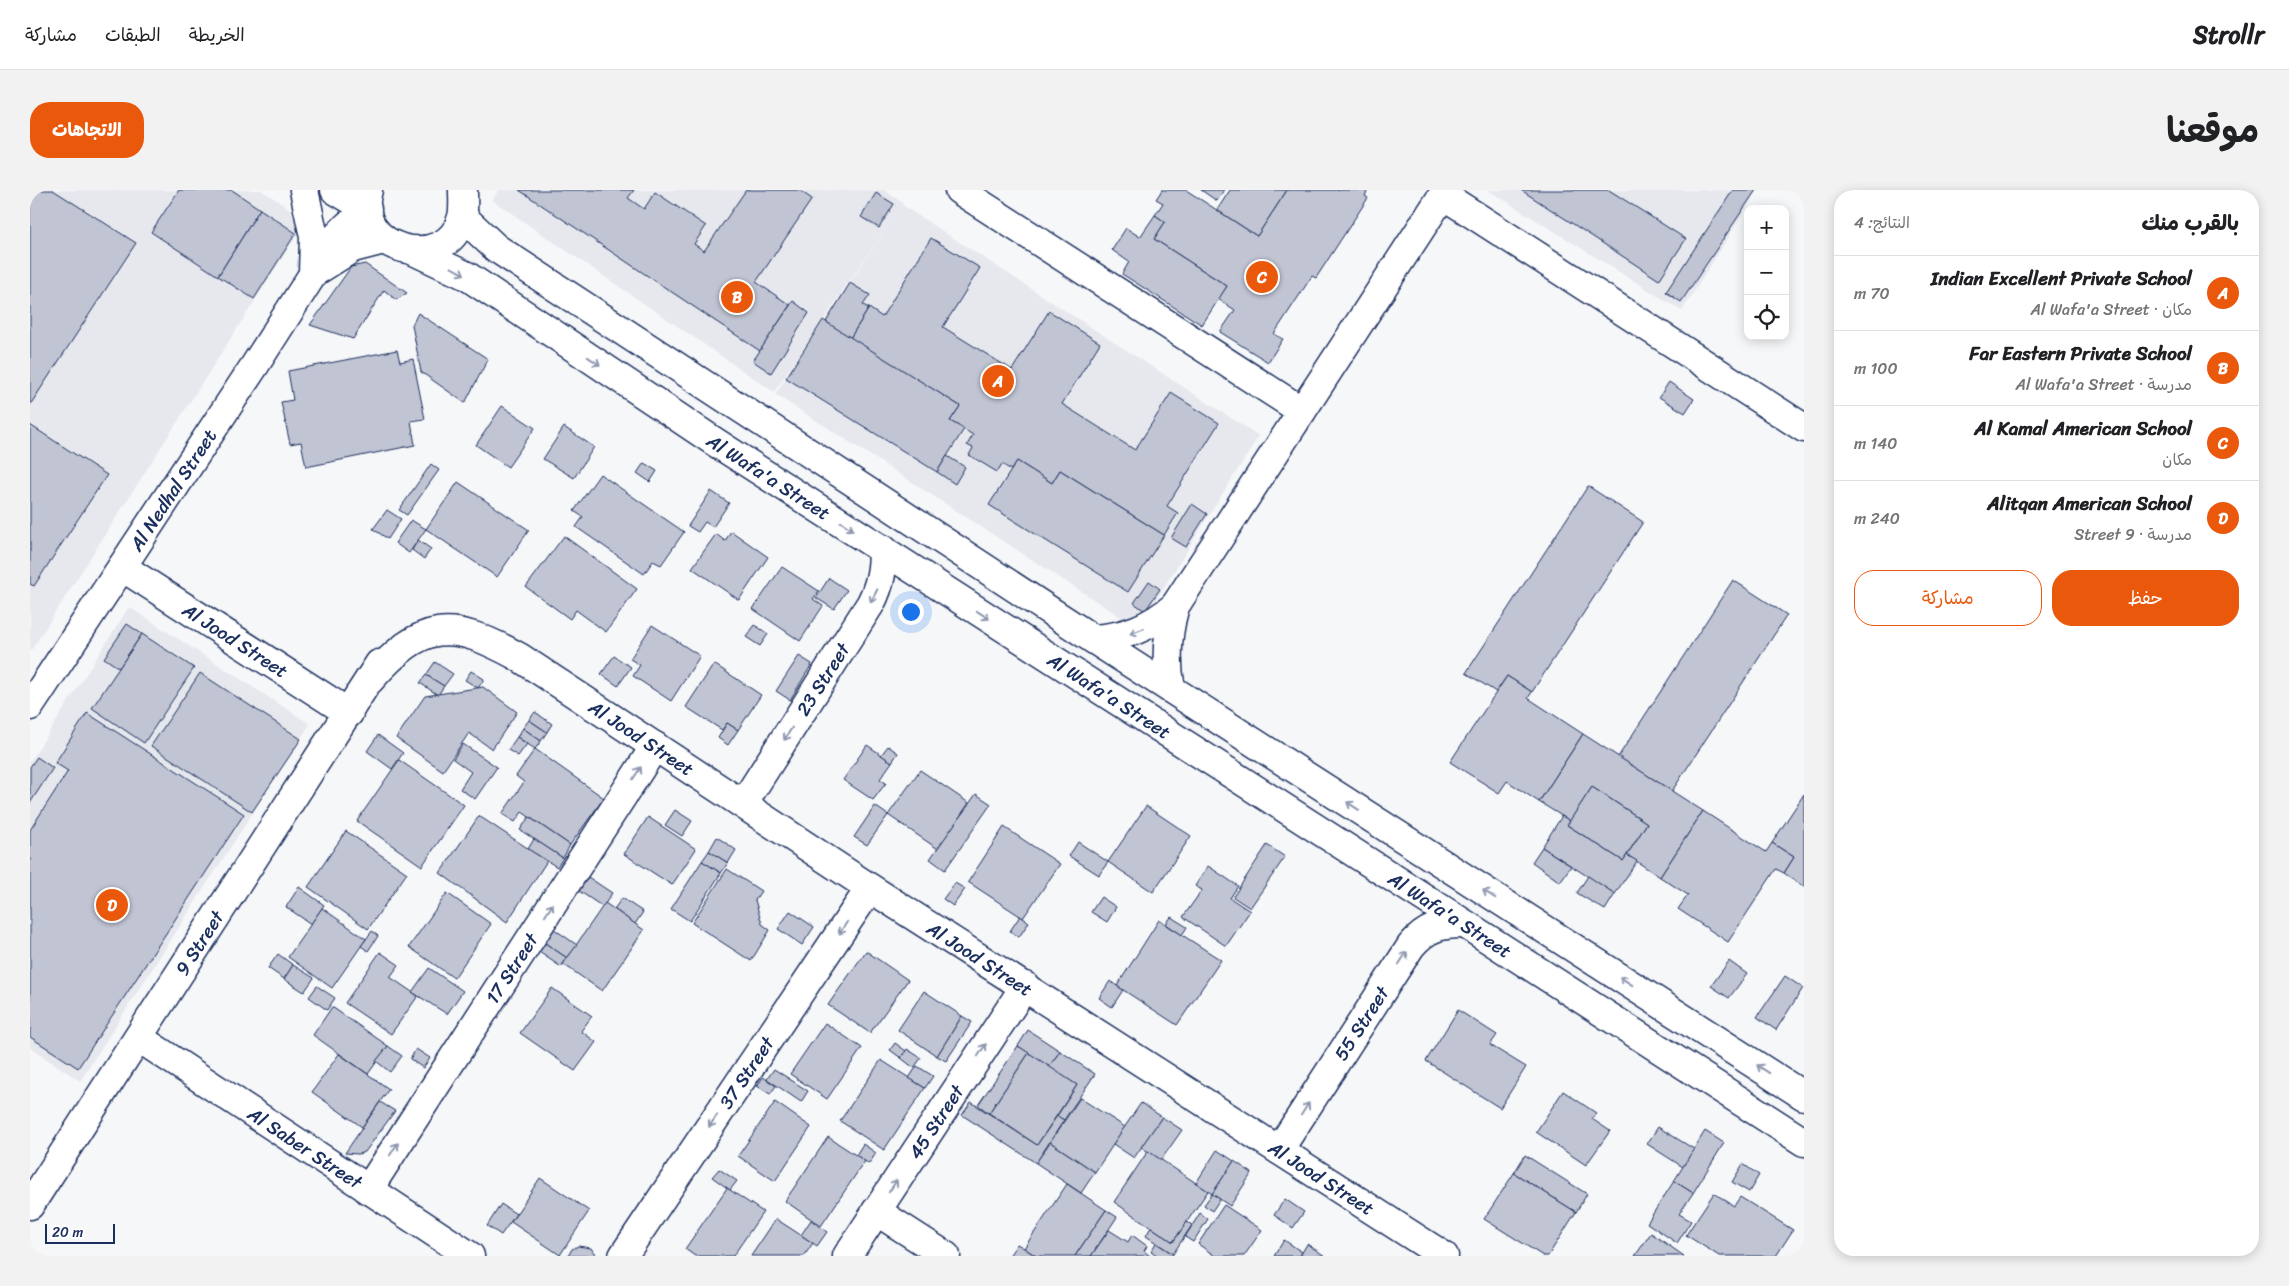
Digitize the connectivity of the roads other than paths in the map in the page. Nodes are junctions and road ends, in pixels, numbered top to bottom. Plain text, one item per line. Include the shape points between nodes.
1 (304, 190) edge
2 (335, 190) edge
3 (959, 190) edge
4 (1444, 192) edge
5 (463, 203) edge
6 (368, 205) edge
7 (384, 240) junction
8 (414, 251) junction
9 (313, 274) junction
10 (1302, 411) junction
11 (1804, 428) edge
12 (883, 549) junction
13 (122, 567) junction
14 (1175, 606) junction
15 (1093, 639) junction
16 (370, 680) joint
17 (1171, 689) junction
18 (30, 706) edge
19 (349, 713) junction
20 (654, 746) junction
21 (743, 804) junction
22 (870, 888) junction
23 (1463, 924) junction
24 (1025, 986) junction
25 (139, 1038) junction
26 (1804, 1096) edge
27 (1804, 1142) edge
28 (1279, 1150) junction
29 (368, 1190) junction
30 (30, 1205) edge
31 (876, 1211) junction
32 (463, 1254) edge
33 (623, 1256) edge
34 (847, 1256) edge
35 (946, 1256) edge
36 (1444, 1256) edge

1 - 9 street via 314,237
2 - 6 street
3 - 10 street
4 - 10 street
4 - 11 street
5 - 8 street via 457,228 444,242 427,250
5 - 15 street, Al Wafa'a Street via 496,248
6 - 7 street via 374,229
6 - 9 street, Al Nedhal Street via 334,239
7 - 8 street, Al Wafa'a Street via 403,250
7 - 9 street, Al Nedhal Street via 353,248
8 -> 12 street, Al Wafa'a Street via 467,276 715,442
9 - 13 street, Al Nedhal Street
10 - 14 street
12 -> 21 street, 23 Street via 879,586 870,603
12 -> 23 street, Al Wafa'a Street
13 - 18 street, Al Nedhal Street
13 - 19 street, Al Jood Street
14 -> 15 street via 1162,618 1138,631
14 - 17 street via 1166,656
15 - 17 street, Al Wafa'a Street
16 - 19 street, 9 Street
16 - 20 street, Al Jood Street via 398,639 419,624 436,620 464,622 481,628 519,658
26 -> 17 street, Al Wafa'a Street
19 - 25 street, 9 Street
20 - 21 street, Al Jood Street
29 -> 20 street, 17 Street
21 - 22 street, Al Jood Street
22 - 24 street, Al Jood Street
22 -> 33 street, 37 Street
23 - 27 street, Al Wafa'a Street
28 -> 23 street, 55 Street via 1419,936 1431,928
24 - 28 street, Al Jood Street
31 -> 24 street, 45 Street
25 - 29 street, Al Saber Street
25 - 30 street, 9 Street
28 - 36 street, Al Jood Street
29 - 32 street, Al Saber Street
31 - 34 street, 45 Street
31 - 35 street

